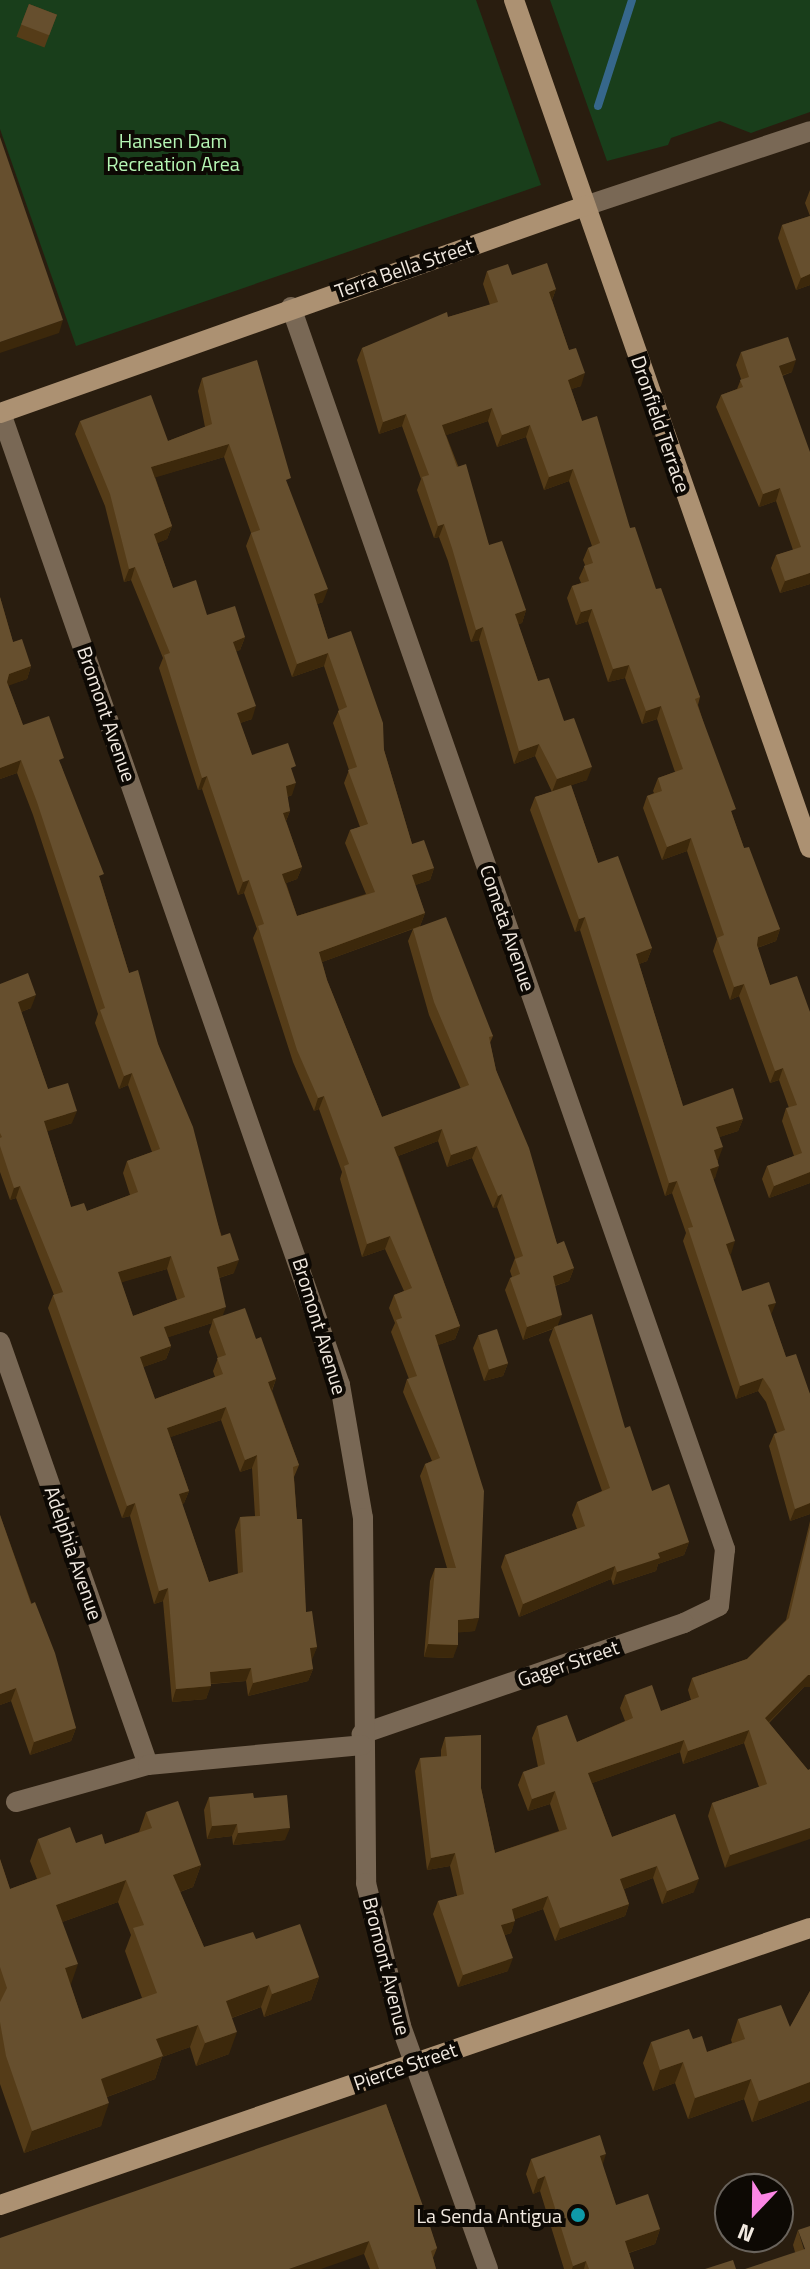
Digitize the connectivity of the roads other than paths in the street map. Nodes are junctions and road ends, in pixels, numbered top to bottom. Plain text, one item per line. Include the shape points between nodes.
1 (514, 0) edge
2 (810, 131) edge
3 (585, 206) junction
4 (291, 307) junction
5 (0, 413) edge
6 (810, 848) edge
7 (0, 1342) edge
8 (725, 1549) joint
9 (362, 1739) junction
10 (148, 1765) junction
11 (16, 1802) dead end
12 (810, 1928) edge
13 (413, 2063) junction
14 (0, 2205) edge
15 (488, 2269) edge

1 - 3 street, Dronfield Terrace
2 - 3 street, Terra Bella Street
3 - 4 street, Terra Bella Street
3 - 6 street, Dronfield Terrace
4 - 5 street, Terra Bella Street
4 - 8 street, Cometa Avenue
5 - 9 street, Bromont Avenue via 340,1385 363,1518
7 - 10 street, Adelphia Avenue
8 - 9 street, Gager Street via 719,1606
9 - 10 street, Gager Street
9 - 13 street, Bromont Avenue via 366,1883
10 - 11 street, Gager Street
12 - 13 street, Pierce Street
13 - 14 street, Pierce Street
13 - 15 street, Bromont Avenue

